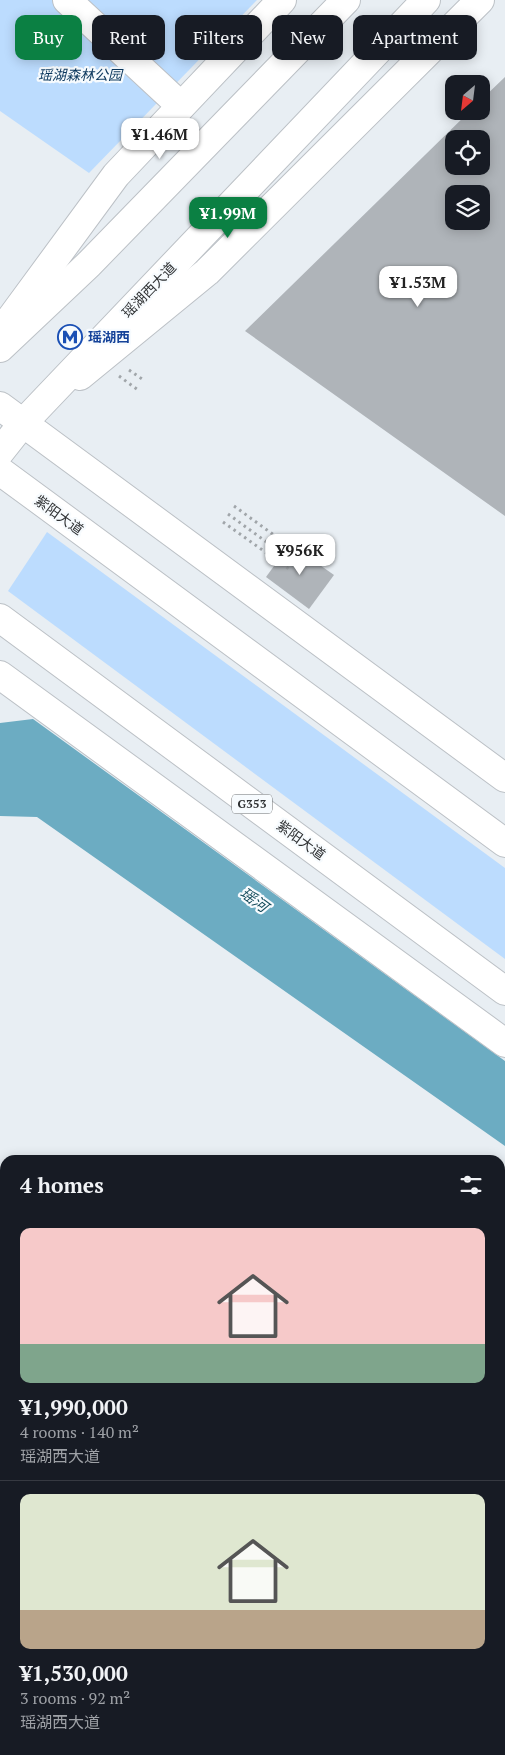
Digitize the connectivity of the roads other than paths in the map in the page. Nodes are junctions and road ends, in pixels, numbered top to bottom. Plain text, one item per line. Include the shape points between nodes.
1 (67, 0) edge
2 (282, 0) edge
3 (346, 0) edge
4 (426, 0) edge
5 (480, 0) edge
6 (181, 106) junction
7 (0, 333) edge
8 (0, 348) edge
9 (0, 406) edge
10 (23, 423) junction
11 (0, 452) edge
12 (0, 471) edge
13 (0, 618) edge
14 (0, 675) edge
15 (505, 778) edge
16 (505, 843) edge
17 (505, 991) edge
18 (505, 1043) edge

1 - 6 main road
2 - 6 main road
3 - 8 main road via 89,264
4 - 10 main road, 瑶湖西大道
5 - 10 main road via 207,272
6 - 7 main road via 116,175
9 - 10 main road
10 - 11 main road, 瑶湖西大道
10 - 15 main road
12 - 16 main road, 紫阳大道
13 - 17 main road, 紫阳大道 / G353
14 - 18 main road

